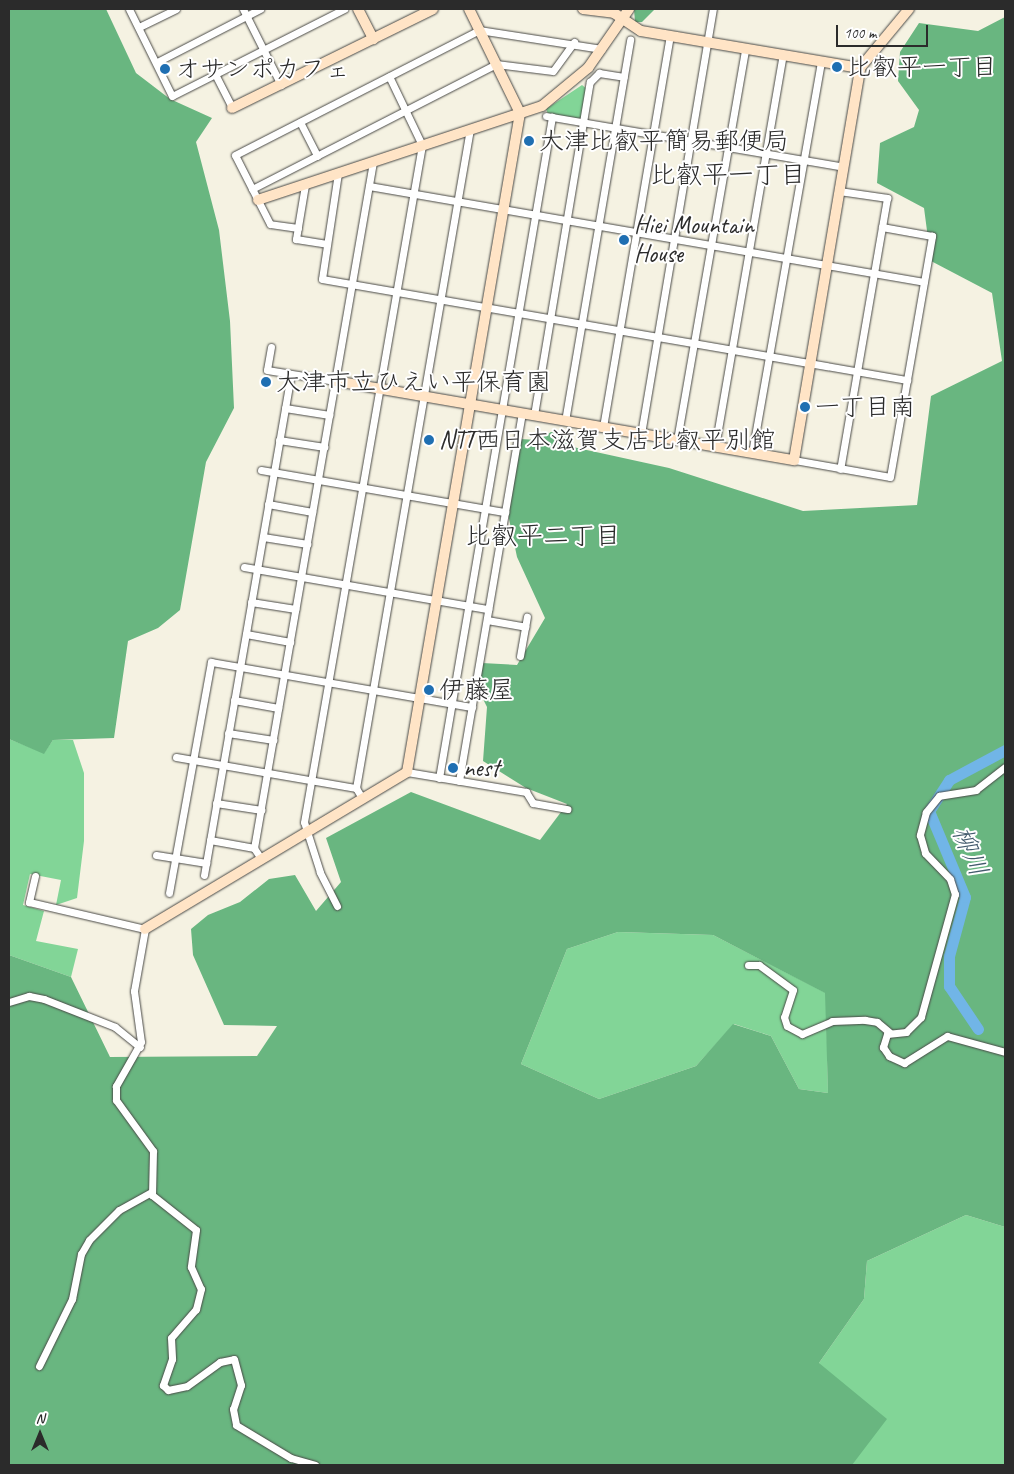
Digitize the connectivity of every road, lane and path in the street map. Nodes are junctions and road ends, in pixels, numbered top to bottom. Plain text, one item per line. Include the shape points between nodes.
1 (129, 9) edge
2 (176, 9) edge
3 (260, 9) edge
4 (344, 9) edge
5 (358, 9) edge
6 (434, 9) edge
7 (468, 9) edge
8 (583, 9) edge
9 (629, 9) edge
10 (713, 9) edge
11 (909, 9) edge
12 (245, 12) edge
13 (623, 19) junction
14 (139, 27) junction
15 (479, 30) junction
16 (670, 36) junction
17 (373, 39) junction
18 (630, 40) dead end
19 (574, 42) junction
20 (707, 42) junction
21 (602, 49) junction
22 (745, 49) junction
23 (263, 50) junction
24 (784, 55) junction
25 (157, 62) junction
26 (821, 62) junction
27 (496, 64) junction
28 (860, 68) junction
29 (215, 74) junction
30 (389, 76) junction
31 (624, 77) junction
32 (282, 85) junction
33 (232, 108) joint
34 (406, 110) junction
35 (520, 113) junction
36 (300, 122) junction
37 (583, 123) junction
38 (615, 128) junction
39 (470, 129) junction
40 (653, 134) junction
41 (690, 141) junction
42 (422, 145) junction
43 (728, 147) junction
44 (766, 154) junction
45 (317, 156) junction
46 (804, 160) junction
47 (373, 162) junction
48 (844, 167) junction
49 (338, 173) junction
50 (305, 184) junction
51 (369, 186) junction
52 (252, 189) junction
53 (839, 191) junction
54 (414, 194) junction
55 (258, 200) junction
56 (458, 202) junction
57 (504, 210) junction
58 (536, 215) junction
59 (567, 221) junction
60 (598, 226) junction
61 (882, 227) junction
62 (298, 228) junction
63 (636, 233) junction
64 (674, 239) junction
65 (326, 244) junction
66 (711, 246) junction
67 (749, 252) junction
68 (786, 258) junction
69 (827, 266) junction
70 (874, 274) junction
71 (924, 282) junction
72 (352, 284) junction
73 (397, 292) junction
74 (441, 300) junction
75 (487, 307) junction
76 (519, 313) junction
77 (550, 318) junction
78 (582, 324) junction
79 (619, 330) junction
80 (657, 337) junction
81 (694, 343) junction
82 (271, 347) dead end
83 (732, 350) junction
84 (769, 356) junction
85 (810, 363) junction
86 (857, 371) junction
87 (291, 374) junction
88 (907, 380) junction
89 (335, 381) junction
90 (380, 389) junction
91 (424, 396) junction
92 (470, 404) junction
93 (285, 408) junction
94 (502, 410) junction
95 (522, 413) junction
96 (329, 415) junction
97 (534, 415) junction
98 (565, 421) junction
99 (603, 427) junction
100 (641, 434) junction
101 (280, 440) junction
102 (678, 440) junction
103 (324, 447) junction
104 (715, 447) junction
105 (752, 453) junction
106 (794, 460) junction
107 (840, 468) junction
108 (261, 470) dead end
109 (274, 472) junction
110 (318, 480) junction
111 (363, 487) junction
112 (407, 495) junction
113 (453, 503) junction
114 (268, 504) junction
115 (485, 508) junction
116 (312, 512) junction
117 (505, 512) junction
118 (262, 537) junction
119 (307, 544) junction
120 (244, 567) dead end
121 (257, 569) junction
122 (301, 577) junction
123 (346, 585) junction
124 (390, 592) junction
125 (436, 600) junction
126 (251, 602) junction
127 (469, 606) junction
128 (296, 609) junction
129 (488, 609) junction
130 (526, 616) dead end
131 (486, 620) junction
132 (525, 627) junction
133 (246, 634) junction
134 (290, 642) junction
135 (520, 656) dead end
136 (240, 667) junction
137 (284, 675) junction
138 (329, 683) junction
139 (373, 690) junction
140 (420, 698) junction
141 (234, 700) junction
142 (452, 704) junction
143 (278, 708) junction
144 (472, 708) junction
145 (228, 732) junction
146 (273, 740) junction
147 (176, 757) dead end
148 (192, 760) junction
149 (223, 765) junction
150 (1005, 767) edge
151 (407, 772) junction
152 (267, 773) junction
153 (439, 778) junction
154 (312, 780) junction
155 (459, 781) junction
156 (356, 788) junction
157 (362, 798) junction
158 (216, 802) junction
159 (567, 809) dead end
160 (261, 810) junction
161 (305, 831) junction
162 (210, 840) junction
163 (254, 848) junction
164 (156, 855) dead end
165 (260, 857) junction
166 (175, 858) junction
167 (206, 863) junction
168 (204, 875) dead end
169 (35, 876) dead end
170 (169, 893) dead end
171 (338, 906) dead end
172 (145, 929) junction
173 (748, 965) dead end
174 (9, 1002) edge
175 (889, 1032) junction
176 (140, 1047) junction
177 (1005, 1052) edge
178 (151, 1192) junction
179 (39, 1366) dead end
180 (316, 1465) edge

1 - 14 street
2 - 14 street
3 - 12 street
4 - 23 street
5 - 17 street
6 - 17 street
7 - 15 street
8 - 13 street
9 - 13 street
10 - 20 street
11 - 28 street
12 - 23 street
12 - 25 street
13 - 16 street via 641,31
13 - 21 street
14 - 25 street
15 - 19 street
15 - 27 street
15 - 30 street
16 - 20 street
16 - 40 street
17 - 32 street
18 - 31 street
19 - 21 street
19 - 27 street via 553,71
20 - 22 street
20 - 41 street
21 - 35 street via 561,95
22 - 24 street
22 - 43 street
23 - 29 street
23 - 32 street
24 - 26 street
24 - 44 street
25 - 29 street via 172,96
26 - 28 street
26 - 46 street
27 - 34 street
27 - 35 street
28 - 48 street
29 - 33 street
30 - 34 street
30 - 36 street
31 - 37 street via 599,73 590,82
31 - 38 street
32 - 33 street
34 - 42 street
34 - 45 street
35 - 39 street
35 - 57 street
36 - 45 street
36 - 52 street via 235,155
37 - 38 street
37 - 58 street via 549,117
37 - 59 street
38 - 40 street
38 - 60 street
39 - 42 street
39 - 56 street
40 - 41 street
40 - 63 street
41 - 43 street
41 - 64 street
42 - 47 street
42 - 54 street
43 - 44 street
43 - 66 street
44 - 46 street
44 - 67 street
45 - 52 street
46 - 48 street
46 - 68 street
47 - 49 street
47 - 51 street
48 - 53 street
49 - 50 street
49 - 65 street
50 - 55 street
50 - 62 street
51 - 54 street
51 - 72 street
52 - 55 street
53 - 61 street via 887,198
53 - 69 street
54 - 56 street
54 - 73 street
55 - 62 street via 270,224
56 - 57 street
56 - 74 street
57 - 58 street
57 - 75 street
58 - 59 street
58 - 76 street
59 - 60 street
59 - 77 street
60 - 63 street
60 - 78 street
61 - 70 street
61 - 71 street via 932,236
62 - 65 street via 296,239
63 - 64 street
63 - 79 street
64 - 66 street
64 - 80 street
65 - 72 street via 322,279
66 - 67 street
66 - 81 street
67 - 68 street
67 - 83 street
68 - 69 street
68 - 84 street
69 - 70 street
69 - 85 street
70 - 71 street
70 - 86 street
71 - 88 street
72 - 73 street
72 - 89 street
73 - 74 street
73 - 90 street
74 - 75 street
74 - 91 street
75 - 76 street
75 - 92 street
76 - 77 street
76 - 94 street
77 - 78 street
77 - 97 street
78 - 79 street
78 - 98 street
79 - 80 street
79 - 99 street
80 - 81 street
80 - 100 street
81 - 83 street
81 - 102 street
82 - 87 street via 267,370
83 - 84 street
83 - 104 street
84 - 85 street
84 - 105 street
85 - 86 street
85 - 106 street
86 - 88 street
86 - 107 street
87 - 89 street
87 - 93 street
88 - 107 street via 890,477
89 - 90 street
89 - 96 street
90 - 91 street
90 - 111 street
91 - 92 street
91 - 112 street
92 - 94 street
92 - 113 street
93 - 96 street
93 - 101 street
94 - 95 street
94 - 115 street
95 - 97 street
95 - 117 street
96 - 103 street
97 - 98 street
98 - 99 street
99 - 100 street
100 - 102 street
101 - 103 street
101 - 109 street
102 - 104 street
103 - 110 street
104 - 105 street
105 - 106 street
106 - 107 street
108 - 109 street
109 - 110 street
109 - 114 street
110 - 111 street
110 - 116 street
111 - 112 street
111 - 123 street
112 - 113 street
112 - 124 street
113 - 115 street
113 - 125 street
114 - 116 street
114 - 118 street
115 - 117 street
115 - 127 street
116 - 119 street
117 - 129 street
118 - 119 street
118 - 121 street
119 - 122 street
120 - 121 street
121 - 122 street
121 - 126 street
122 - 123 street
122 - 128 street
123 - 124 street
123 - 138 street
124 - 125 street
124 - 139 street
125 - 127 street
125 - 140 street
126 - 128 street
126 - 133 street
127 - 129 street
127 - 142 street
128 - 134 street
129 - 131 street
130 - 132 street
131 - 132 street
131 - 144 street
132 - 135 street
133 - 134 street
133 - 136 street
134 - 137 street
136 - 137 street
136 - 141 street
136 - 148 street via 208,665
137 - 138 street
137 - 143 street
138 - 139 street
138 - 154 street
139 - 140 street
139 - 156 street
140 - 142 street
140 - 151 street
141 - 143 street
141 - 145 street
142 - 144 street
142 - 153 street
143 - 146 street
144 - 155 street
145 - 146 street
145 - 149 street
146 - 152 street
147 - 148 street
148 - 149 street
148 - 166 street
149 - 152 street
149 - 158 street
150 - 175 street via 976,790 939,796 926,812 920,836 924,853 950,879 955,894 921,1017 906,1032
151 - 153 street
151 - 157 street
152 - 154 street
152 - 160 street
153 - 155 street
154 - 156 street
154 - 161 street
155 - 159 street via 526,792 533,803
156 - 157 street
157 - 161 street
158 - 160 street
158 - 162 street
160 - 163 street
161 - 165 street
161 - 171 street
162 - 163 street
162 - 167 street
163 - 165 street
164 - 166 street
165 - 172 street
166 - 167 street
166 - 170 street
167 - 168 street
169 - 172 street via 29,902
172 - 176 street via 134,991
173 - 175 street via 759,965 793,990 784,1018 787,1026 802,1034 832,1021 865,1020 877,1022
174 - 176 street via 30,996 44,999 115,1027
175 - 177 street via 886,1053 904,1063 947,1036
176 - 178 street via 115,1091 119,1107 135,1121 153,1151
178 - 179 street via 119,1210 89,1240 81,1254 72,1299
178 - 180 street via 157,1202 194,1226 198,1237 191,1267 201,1289 200,1302 171,1338 172,1360 163,1385 168,1390 187,1386 220,1362 234,1359 241,1384 233,1409 236,1425 291,1458

